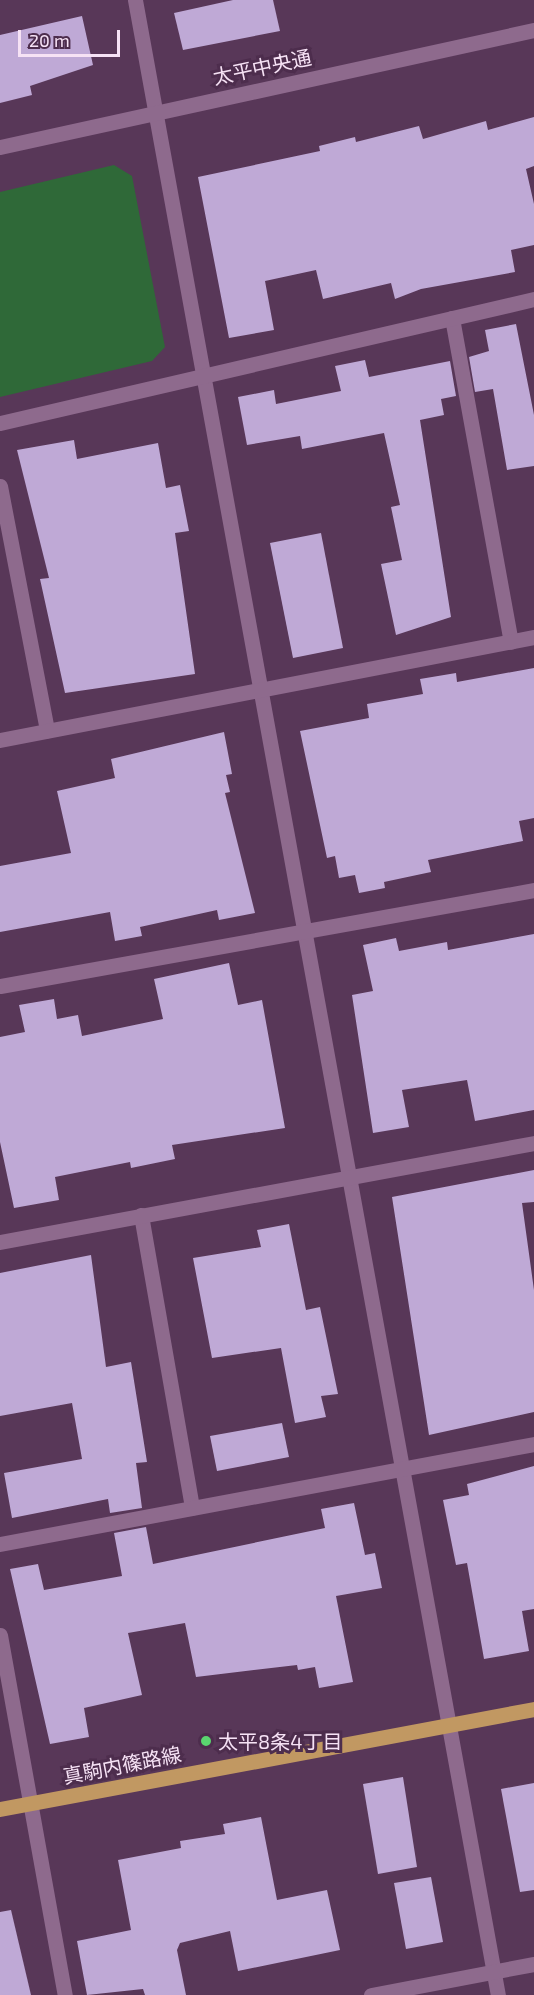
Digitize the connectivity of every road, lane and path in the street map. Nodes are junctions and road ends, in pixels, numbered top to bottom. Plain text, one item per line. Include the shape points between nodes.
1 (135, 0) edge
2 (534, 30) edge
3 (152, 112) junction
4 (0, 147) edge
5 (534, 299) edge
6 (452, 318) junction
7 (201, 374) junction
8 (0, 423) edge
9 (0, 486) edge
10 (534, 637) edge
11 (511, 642) junction
12 (260, 689) junction
13 (47, 731) junction
14 (0, 740) edge
15 (534, 890) edge
16 (305, 929) junction
17 (0, 986) edge
18 (534, 1143) edge
19 (350, 1177) junction
20 (141, 1215) junction
21 (0, 1242) edge
22 (534, 1444) edge
23 (403, 1469) junction
24 (192, 1508) junction
25 (0, 1544) edge
26 (0, 1635) edge
27 (534, 1709) edge
28 (448, 1725) junction
29 (32, 1803) junction
30 (0, 1809) edge
31 (534, 1964) edge
32 (494, 1971) junction
33 (65, 1995) edge
34 (371, 1995) edge
35 (498, 1995) edge

1 - 3 street
2 - 3 street, 太平中央通
3 - 4 street, 太平中央通
3 - 7 street
5 - 6 street
6 - 7 street
6 - 11 street
7 - 8 street
7 - 12 street
9 - 13 street
10 - 11 street
11 - 12 street
12 - 13 street
12 - 16 street
13 - 14 street
15 - 16 street
16 - 17 street
16 - 19 street
18 - 19 street
19 - 20 street
19 - 23 street
20 - 21 street
20 - 24 street
22 - 23 street
23 - 24 street
23 - 28 street
24 - 25 street
26 - 29 street
27 - 28 main road, 真駒内篠路線
28 - 29 main road, 真駒内篠路線
28 - 32 street
29 - 30 main road, 真駒内篠路線
29 - 33 street
31 - 32 street
32 - 34 street
32 - 35 street

